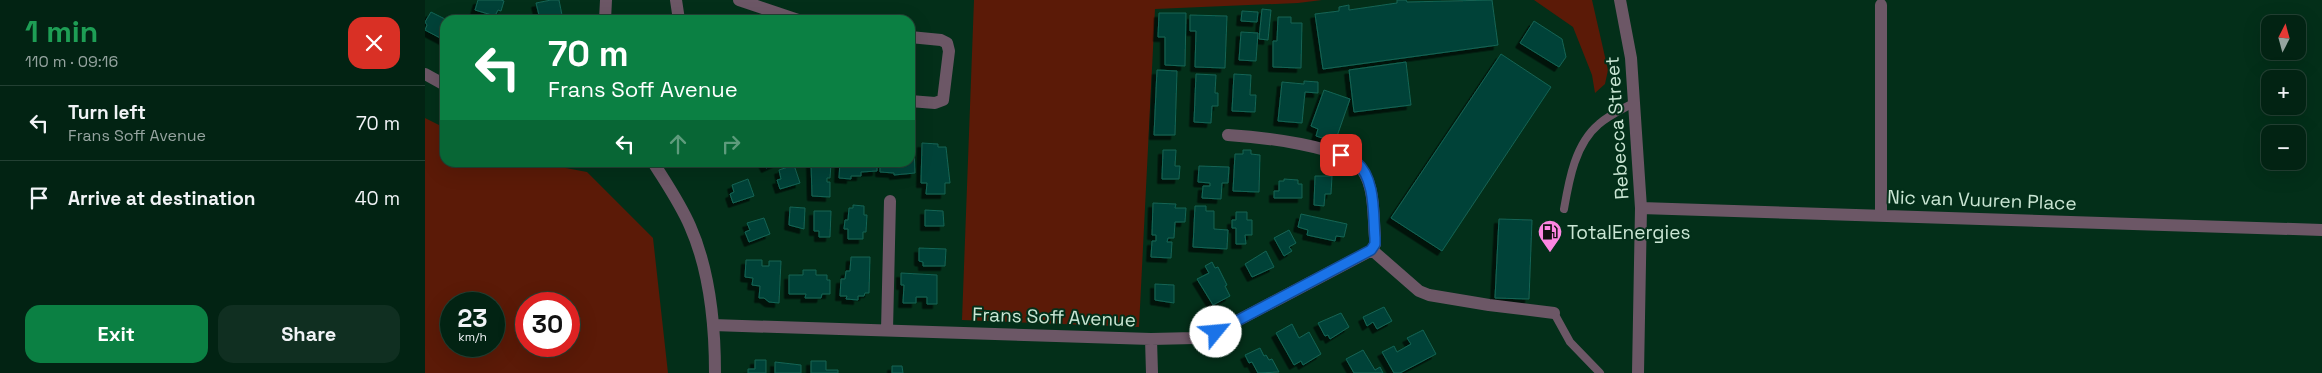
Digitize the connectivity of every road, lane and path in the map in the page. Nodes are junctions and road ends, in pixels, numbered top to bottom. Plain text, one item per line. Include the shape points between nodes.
1 (606, 0) edge
2 (676, 0) edge
3 (739, 0) edge
4 (1620, 0) edge
5 (1881, 5) dead end
6 (605, 15) edge
7 (678, 15) edge
8 (783, 15) edge
9 (915, 37) edge
10 (425, 74) edge
11 (440, 82) edge
12 (915, 101) edge
13 (1635, 102) junction
14 (1228, 135) dead end
15 (656, 167) edge
16 (890, 201) dead end
17 (1641, 208) junction
18 (1564, 209) dead end
19 (1881, 216) junction
20 (2322, 230) edge
21 (1371, 250) junction
22 (1554, 313) joint
23 (713, 325) junction
24 (887, 330) junction
25 (1151, 339) junction
26 (715, 373) edge
27 (1152, 373) edge
28 (1600, 373) edge
29 (1638, 373) edge

1 - 6 street
2 - 7 street
3 - 8 street
4 - 13 street, Rebecca Street
5 - 19 street
9 - 12 street via 941,40 947,43 949,50 943,100 935,103
10 - 11 street
13 - 17 street, Rebecca Street
13 - 18 lane via 1598,124 1583,144 1569,179
14 - 21 street via 1289,142 1341,155 1356,163 1370,187 1375,238
15 - 23 street via 679,204 701,253
16 - 24 street
17 - 19 street, Nic van Vuuren Place
17 - 29 street, Rebecca Street
19 - 20 street, Nic van Vuuren Place
21 - 22 street via 1429,295
21 - 25 street, Frans Soff Avenue via 1205,336
22 - 28 lane via 1570,342
23 - 24 street, Frans Soff Avenue
23 - 26 street
24 - 25 street, Frans Soff Avenue
25 - 27 street

